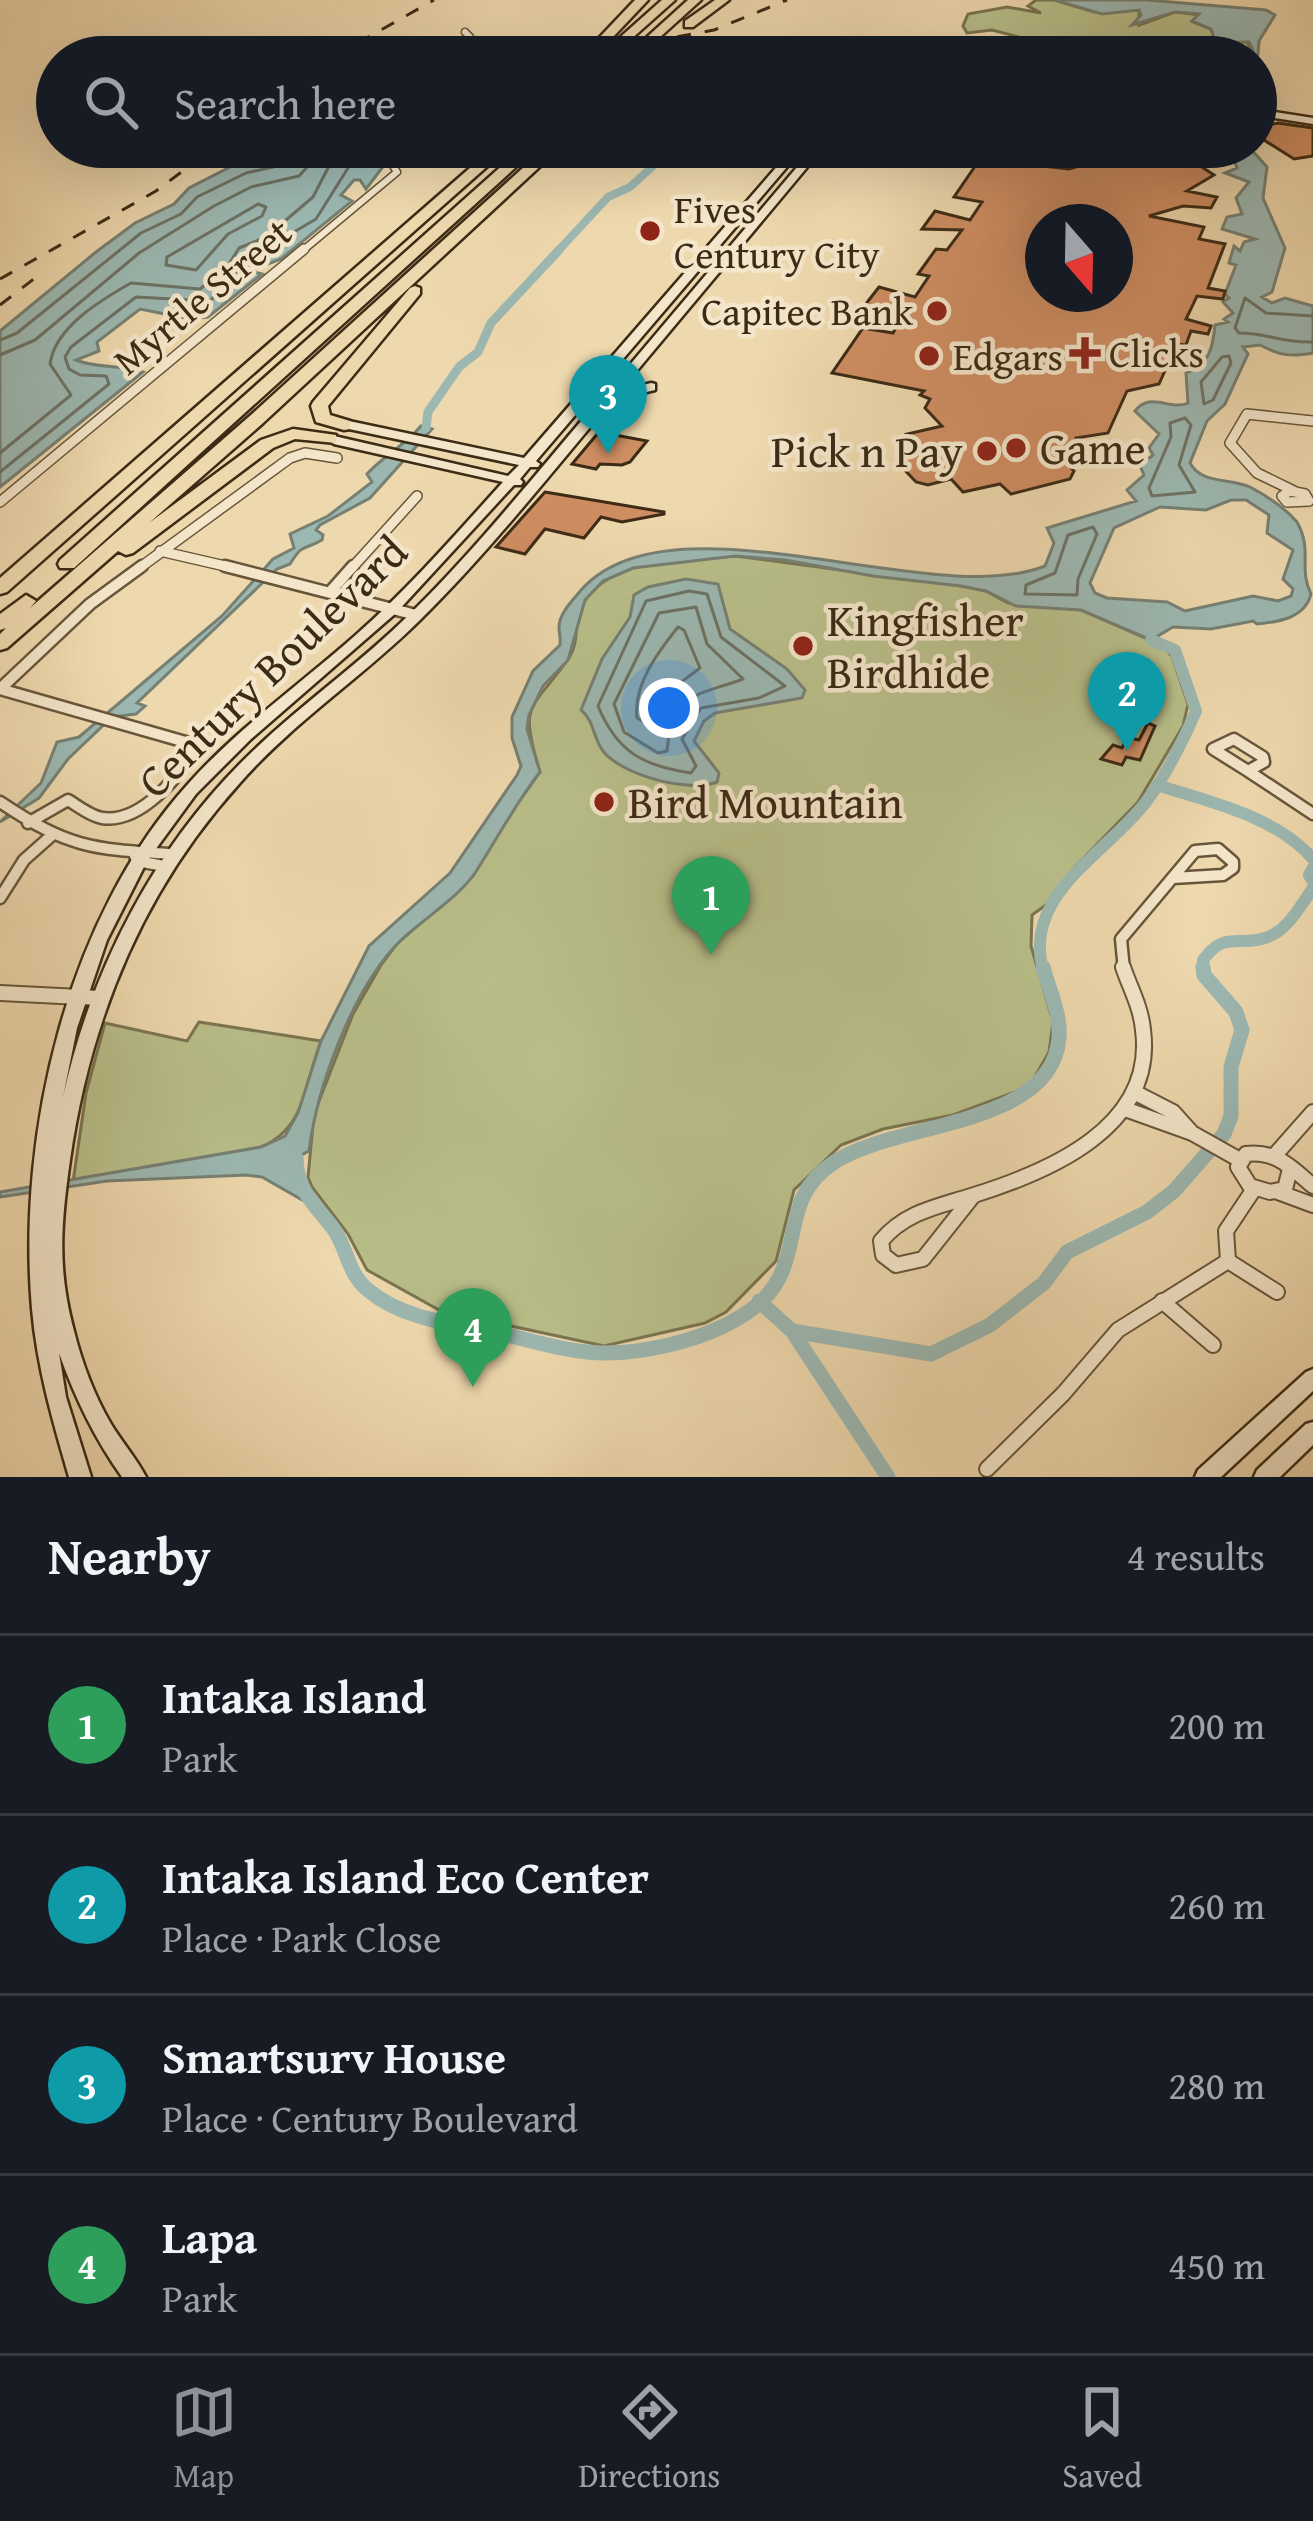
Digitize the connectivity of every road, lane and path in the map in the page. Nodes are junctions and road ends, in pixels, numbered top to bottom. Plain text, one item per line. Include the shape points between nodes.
1 (642, 0) edge
2 (669, 0) edge
3 (694, 0) edge
4 (719, 0) edge
5 (464, 32) dead end
6 (469, 36) edge
7 (607, 36) edge
8 (628, 36) edge
9 (654, 36) edge
10 (676, 36) edge
11 (1277, 111) edge
12 (1313, 117) edge
13 (394, 168) edge
14 (478, 168) edge
15 (508, 168) edge
16 (531, 168) edge
17 (781, 168) edge
18 (800, 168) edge
19 (513, 184) junction
20 (651, 387) dead end
21 (604, 398) junction
22 (1313, 421) edge
23 (339, 437) junction
24 (526, 462) junction
25 (547, 467) junction
26 (510, 480) junction
27 (532, 485) junction
28 (417, 496) dead end
29 (0, 502) edge
30 (1308, 507) edge
31 (160, 550) junction
32 (0, 588) edge
33 (329, 592) junction
34 (391, 603) junction
35 (420, 611) junction
36 (0, 624) edge
37 (0, 648) edge
38 (0, 689) edge
39 (1245, 773) dead end
40 (14, 813) edge
41 (1313, 814) edge
42 (51, 836) junction
43 (138, 855) junction
44 (168, 860) junction
45 (1173, 878) junction
46 (0, 898) edge
47 (0, 993) edge
48 (66, 995) junction
49 (100, 998) junction
50 (1136, 1093) junction
51 (1125, 1108) junction
52 (1313, 1112) edge
53 (1192, 1133) junction
54 (1275, 1155) junction
55 (1233, 1156) junction
56 (1291, 1169) junction
57 (21, 1182) dead end
58 (1313, 1186) edge
59 (1254, 1189) junction
60 (1278, 1192) junction
61 (973, 1196) junction
62 (1313, 1205) edge
63 (1228, 1261) junction
64 (1277, 1292) dead end
65 (1162, 1301) junction
66 (1213, 1345) dead end
67 (27, 1360) dead end
68 (1313, 1378) edge
69 (1313, 1431) edge
70 (987, 1469) dead end
71 (80, 1477) edge
72 (135, 1477) edge
73 (1206, 1477) edge
74 (1264, 1477) edge

1 - 7 highway
2 - 8 highway
3 - 9 highway
4 - 10 highway
5 - 6 street
11 - 12 main road
13 - 29 street, Myrtle Street
14 - 32 highway
15 - 36 highway
16 - 19 highway
17 - 24 main road, Century Boulevard
18 - 21 main road, Century Boulevard
19 - 23 highway via 325,396 319,414
19 - 37 highway
20 - 21 main road
21 - 25 main road, Century Boulevard
22 - 30 street via 1252,413 1240,421 1231,450
23 - 24 main road via 416,438
23 - 26 main road
23 - 31 street via 290,458
23 - 37 highway via 293,434 267,444
24 - 25 main road
24 - 26 main road, Century Boulevard
25 - 27 main road, Century Boulevard
26 - 27 main road
26 - 34 main road, Century Boulevard
27 - 35 main road, Century Boulevard
28 - 33 street
31 - 33 street
31 - 38 street
33 - 34 street
34 - 35 street
34 - 43 main road, Century Boulevard via 232,749
35 - 44 main road, Century Boulevard via 274,738
38 - 40 street via 194,743 196,750 164,789 117,817 98,817 68,800
39 - 41 street
40 - 42 street
42 - 43 street
42 - 46 street
43 - 44 street
43 - 48 main road, Century Boulevard
44 - 49 main road, Century Boulevard
45 - 45 street via 1188,855 1204,848 1233,862 1223,874
45 - 50 street via 1119,948 1143,1023
47 - 48 street
48 - 49 street
48 - 57 main road, Century Boulevard
49 - 72 main road, Century Boulevard via 70,1094 51,1267 87,1406
50 - 51 street
50 - 53 street via 1173,1112
51 - 53 street
51 - 61 street via 1079,1151
52 - 54 street
53 - 55 street
54 - 55 street
54 - 56 street
55 - 59 street
56 - 58 street
56 - 60 street via 1290,1184
59 - 60 street
59 - 63 street via 1226,1231
60 - 62 street
61 - 61 street via 923,1259 902,1265 883,1255 880,1241 904,1219
63 - 64 street
63 - 65 street
65 - 66 street
65 - 70 street via 1118,1330
67 - 71 main road
68 - 73 main road
69 - 74 main road

